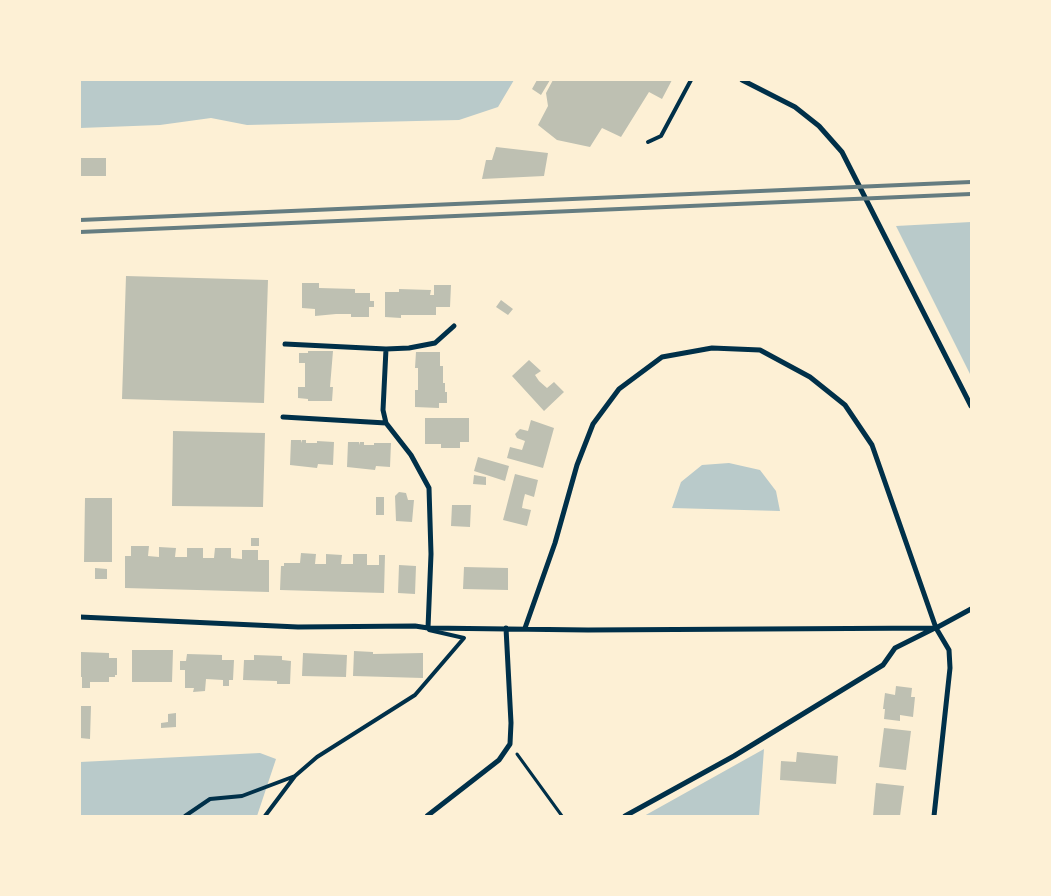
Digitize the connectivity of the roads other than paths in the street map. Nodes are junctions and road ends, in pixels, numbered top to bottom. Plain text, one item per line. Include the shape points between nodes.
1 (691, 80) edge
2 (742, 80) edge
3 (648, 142) dead end
4 (454, 326) dead end
5 (285, 344) dead end
6 (386, 348) junction
7 (971, 406) edge
8 (283, 417) dead end
9 (386, 423) junction
10 (971, 609) edge
11 (80, 617) edge
12 (415, 626) junction
13 (428, 628) junction
14 (506, 628) junction
15 (525, 628) junction
16 (936, 628) junction
17 (295, 776) junction
18 (185, 816) edge
19 (265, 816) edge
20 (427, 816) edge
21 (625, 816) edge
22 (934, 816) edge

1 - 3 lane via 660,136
2 - 7 street via 794,107 819,126 842,152
4 - 6 street via 434,343
5 - 6 street
6 - 9 street via 383,410
8 - 9 street
9 - 13 street via 411,455 429,488
10 - 16 street
11 - 12 street via 298,626
12 - 13 street
12 - 17 lane via 464,638 415,695 317,757
13 - 14 street
14 - 15 street
14 - 20 street via 512,723 510,744 499,760
15 - 16 street
15 - 16 street via 593,424 619,389 662,358 712,348 760,350 810,377 845,405 872,445
16 - 21 street via 895,648 883,665 734,756
16 - 22 street via 949,650 950,668
17 - 18 lane via 242,796 210,800
17 - 19 lane

